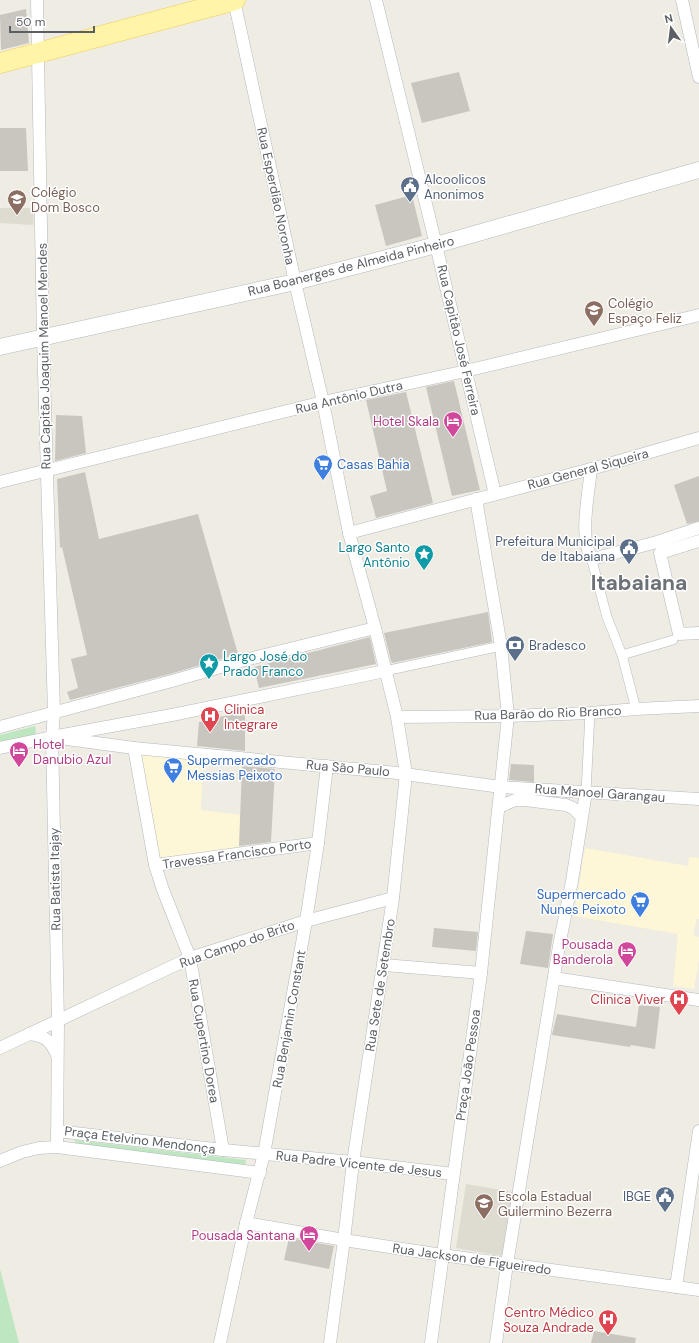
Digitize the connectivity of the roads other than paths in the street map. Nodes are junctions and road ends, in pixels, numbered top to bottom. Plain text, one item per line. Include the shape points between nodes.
1 (37, 0) edge
2 (234, 0) edge
3 (376, 0) edge
4 (682, 0) edge
5 (38, 53) junction
6 (0, 63) edge
7 (699, 77) edge
8 (699, 170) edge
9 (436, 245) junction
10 (295, 282) junction
11 (699, 315) edge
12 (43, 338) junction
13 (0, 347) edge
14 (466, 371) junction
15 (323, 402) junction
16 (699, 438) edge
17 (591, 469) junction
18 (47, 471) junction
19 (0, 482) edge
20 (495, 494) junction
21 (476, 499) junction
22 (699, 528) edge
23 (349, 533) junction
24 (699, 541) edge
25 (655, 547) junction
26 (594, 557) junction
27 (375, 628) junction
28 (699, 633) edge
29 (676, 637) junction
30 (699, 639) edge
31 (501, 646) junction
32 (622, 655) junction
33 (385, 671) junction
34 (699, 706) edge
35 (636, 709) junction
36 (54, 713) junction
37 (590, 713) junction
38 (508, 716) junction
39 (397, 717) junction
40 (0, 727) edge
41 (52, 737) junction
42 (0, 748) edge
43 (134, 748) junction
44 (327, 766) junction
45 (406, 774) junction
46 (501, 787) junction
47 (586, 792) junction
48 (699, 799) edge
49 (499, 807) junction
50 (581, 816) junction
51 (318, 843) junction
52 (155, 865) junction
53 (393, 898) junction
54 (306, 921) junction
55 (190, 958) junction
56 (384, 965) junction
57 (481, 973) junction
58 (554, 978) junction
59 (699, 1000) edge
60 (58, 1021) junction
61 (29, 1034) junction
62 (0, 1048) edge
63 (57, 1056) junction
64 (57, 1131) junction
65 (699, 1131) edge
66 (57, 1147) junction
67 (223, 1150) junction
68 (264, 1154) junction
69 (0, 1161) edge
70 (353, 1162) junction
71 (260, 1173) junction
72 (453, 1174) junction
73 (246, 1222) junction
74 (344, 1240) junction
75 (442, 1255) junction
76 (507, 1264) junction
77 (676, 1287) junction
78 (699, 1290) edge
79 (220, 1343) edge
80 (330, 1343) edge
81 (431, 1343) edge
82 (496, 1343) edge

1 - 5 street, Rua Capitão Joaquim Manoel Mendes
2 - 5 main road
2 - 10 street, Rua Esperdião Noronha
3 - 9 street, Rua Capitão José Ferreira
4 - 7 street
5 - 6 main road
5 - 12 street, Rua Capitão Joaquim Manoel Mendes
8 - 9 street, Rua Boanerges de Almeida Pinheiro
9 - 10 street, Rua Boanerges de Almeida Pinheiro
9 - 14 street, Rua Capitão José Ferreira
10 - 12 street, Rua Boanerges de Almeida Pinheiro
10 - 15 street, Rua Esperdião Noronha
11 - 14 street, Rua Antônio Dutra
12 - 13 street, Rua Boanerges de Almeida Pinheiro
12 - 18 street, Rua Capitão Joaquim Manoel Mendes
14 - 15 street, Rua Antônio Dutra
14 - 20 street, Rua Capitão José Ferreira
15 - 18 street, Rua Antônio Dutra
15 - 23 street, Rua Esperdião Noronha
16 - 17 street, Rua General Siqueira
17 - 20 street, Rua General Siqueira
17 - 26 street via 585,531 587,551
18 - 19 street, Rua Antônio Dutra
18 - 36 street, Rua Capitão Joaquim Manoel Mendes
20 - 21 street, Rua General Siqueira
21 - 23 street
21 - 31 street, Praça João Pessoa
22 - 25 street
23 - 27 street
24 - 25 street
25 - 26 street
25 - 29 street
26 - 32 street via 607,617
27 - 33 street, Rua Sete de Setembro
27 - 36 street via 245,660
28 - 29 street
29 - 30 street
29 - 32 street
31 - 33 street
31 - 38 street, Praça João Pessoa
32 - 35 street
33 - 39 street, Rua Sete de Setembro
33 - 41 street
34 - 35 street, Rua Barão do Rio Branco
35 - 37 street, Rua Barão do Rio Branco
36 - 40 street
36 - 41 street, Rua Capitão Joaquim Manoel Mendes
37 - 38 street, Rua Barão do Rio Branco
37 - 47 street
38 - 39 street, Rua Barão do Rio Branco
38 - 46 street, Praça João Pessoa
39 - 45 street, Rua Sete de Setembro
41 - 42 street
41 - 43 street, Rua São Paulo
41 - 60 street, Rua Batista Itajay
43 - 44 street, Rua São Paulo
43 - 52 street, Rua Cupertino Dorea
44 - 45 street, Rua São Paulo
44 - 51 street, Rua Benjamin Constant
45 - 46 street, Rua São Paulo
45 - 53 street, Rua Sete de Setembro
46 - 47 street, Rua Manoel Garangau
46 - 49 street, Praça João Pessoa
47 - 48 street, Rua Manoel Garangau
47 - 50 street
49 - 50 street via 515,800 525,800 573,808
49 - 57 street, Praça João Pessoa
50 - 58 street
51 - 52 street, Travessa Francisco Porto
51 - 54 street, Rua Benjamin Constant
52 - 55 street, Rua Cupertino Dorea
53 - 54 street, Rua Campo do Brito
53 - 56 street, Rua Sete de Setembro
54 - 55 street, Rua Campo do Brito
54 - 68 street, Rua Benjamin Constant
55 - 60 street, Rua Campo do Brito
55 - 67 street, Rua Cupertino Dorea
56 - 57 street
56 - 70 street, Rua Sete de Setembro
57 - 72 street, Praça João Pessoa
58 - 59 street
58 - 76 street
60 - 61 street, Rua Campo do Brito
60 - 63 street, Praça Etelvino Mendonça
61 - 62 street, Rua Campo do Brito
61 - 63 street via 47,1039
63 - 64 street, Praça Etelvino Mendonça
64 - 66 street
64 - 67 street, Praça Etelvino Mendonça
65 - 77 street
66 - 69 street, Praça Etelvino Mendonça via 22,1152
66 - 71 street, Praça Etelvino Mendonça
67 - 68 street, Praça Etelvino Mendonça
68 - 70 street, Rua Padre Vicente de Jesus
68 - 71 street
70 - 72 street, Rua Padre Vicente de Jesus
70 - 74 street, Rua Sete de Setembro
71 - 73 street
72 - 75 street, Praça João Pessoa
73 - 74 street, Rua Jackson de Figueiredo
73 - 79 street
74 - 75 street, Rua Jackson de Figueiredo
74 - 80 street, Rua Sete de Setembro
75 - 76 street, Rua Jackson de Figueiredo
75 - 81 street, Praça João Pessoa
76 - 77 street, Rua Jackson de Figueiredo
76 - 82 street
77 - 78 street, Rua Jackson de Figueiredo

